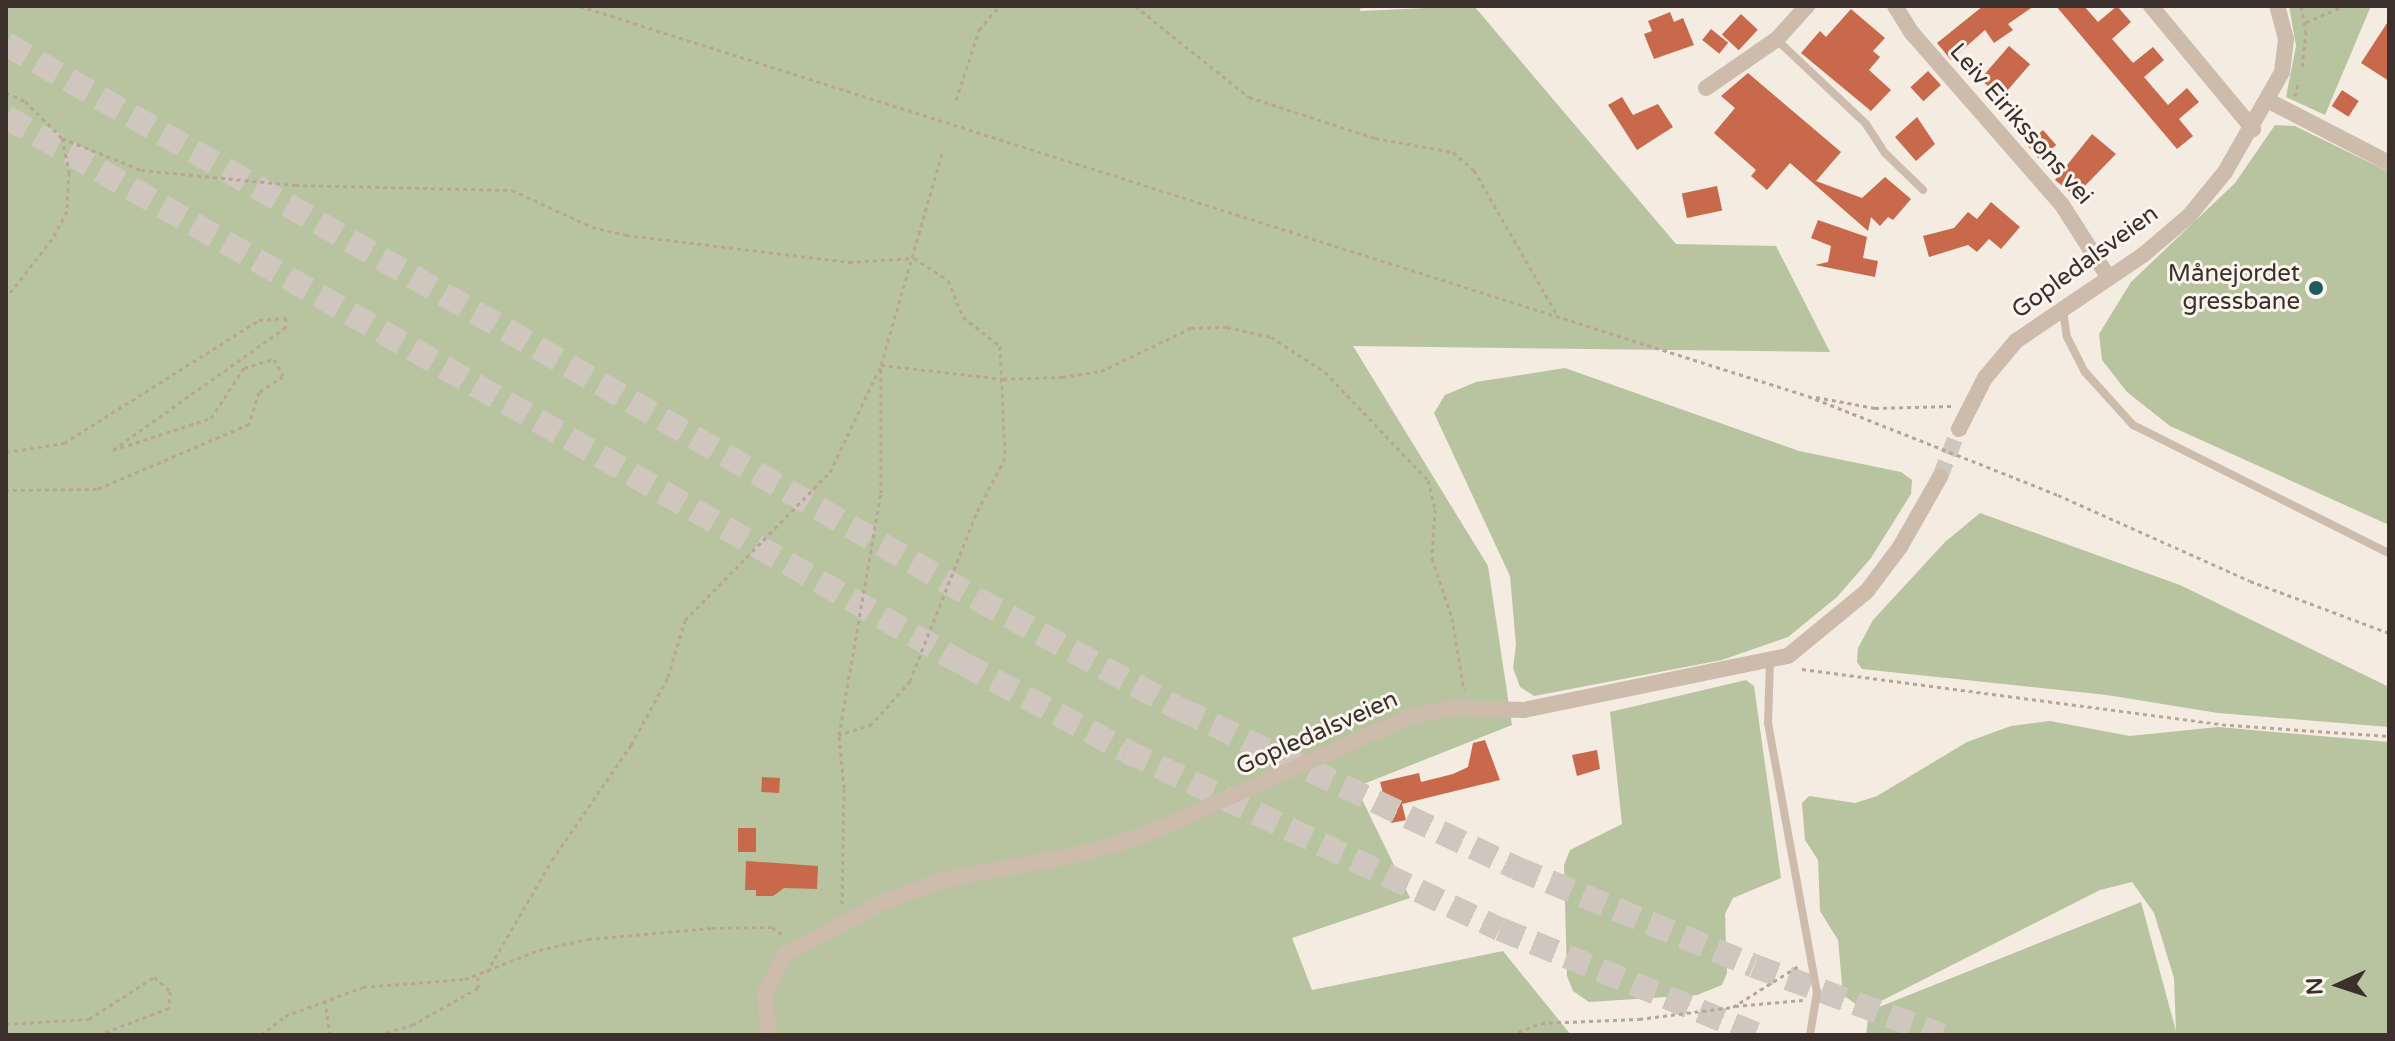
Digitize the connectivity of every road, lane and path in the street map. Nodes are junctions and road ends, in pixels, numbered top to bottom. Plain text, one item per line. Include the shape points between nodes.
1 (580, 6) edge
2 (999, 6) edge
3 (1135, 6) edge
4 (1807, 6) edge
5 (1895, 6) edge
6 (2151, 6) edge
7 (2277, 6) edge
8 (2344, 6) edge
9 (2306, 22) dead end
10 (1777, 39) junction
11 (1706, 88) dead end
12 (6, 93) edge
13 (956, 100) dead end
14 (2267, 100) junction
15 (2253, 129) junction
16 (62, 138) junction
17 (943, 150) dead end
18 (2389, 163) edge
19 (1923, 190) dead end
20 (914, 258) junction
21 (2107, 275) junction
22 (6, 298) edge
23 (2063, 310) junction
24 (1556, 313) junction
25 (881, 365) junction
26 (1003, 379) junction
27 (1808, 396) junction
28 (1968, 407) junction
29 (1959, 429) tunnel mouth
30 (6, 452) edge
31 (1940, 477) tunnel mouth
32 (6, 490) edge
33 (2389, 553) edge
34 (2389, 633) edge
35 (1788, 656) junction
36 (1770, 660) junction
37 (1467, 709) junction
38 (839, 735) junction
39 (2389, 736) edge
40 (838, 911) dead end
41 (798, 945) junction
42 (1812, 959) junction
43 (487, 972) junction
44 (478, 976) junction
45 (325, 1000) junction
46 (1817, 1006) junction
47 (1733, 1007) junction
48 (6, 1024) edge
49 (98, 1035) edge
50 (261, 1035) edge
51 (330, 1035) edge
52 (379, 1035) edge
53 (768, 1035) edge
54 (1511, 1035) edge
55 (1810, 1035) edge

1 - 24 path
2 - 13 path via 979,30
3 - 24 path via 1249,97 1375,138 1453,152 1474,170
4 - 10 street
5 - 21 street, Leiv Eirikssons vei via 1912,33 2062,205
6 - 15 street
7 - 14 street, Gopledalsveien via 2286,39 2285,61
8 - 9 path
10 - 11 street
10 - 19 lane via 1866,124 1885,153
12 - 16 path via 25,101
14 - 15 street, Gopledalsveien
14 - 18 street
15 - 21 street, Gopledalsveien via 2189,216 2143,255
16 - 20 path via 141,170 364,188 483,185 512,190 592,227 626,235 849,262
16 - 22 path via 69,172 67,211
17 - 20 path
20 - 25 path
20 - 26 path via 948,280 963,317 1000,346
21 - 23 street, Gopledalsveien
23 - 28 street, Gopledalsveien via 2016,341
23 - 33 lane via 2067,337 2085,372 2133,425
24 - 27 path
25 - 26 path
25 - 38 path via 880,507
25 - 43 path via 830,472 685,620 668,677 631,745 552,860
26 - 37 path via 1101,371 1191,328 1215,327 1271,337 1325,372 1428,480 1435,509 1432,558 1452,618
26 - 38 path via 1005,458 976,514 910,681 872,724
27 - 28 path via 1875,408
27 - 34 path via 2058,495 2250,581
28 - 29 street, Gopledalsveien
30 - 32 path via 64,443 259,320 286,318 286,327 113,450 211,418 244,368 274,359 283,376 259,392 249,424 97,489
31 - 35 street, Gopledalsveien via 1900,547 1867,591
35 - 36 street, Gopledalsveien
35 - 39 path via 1807,673 2159,712 2230,725
36 - 37 street, Gopledalsveien via 1524,710
36 - 42 lane via 1768,723
37 - 41 street, Gopledalsveien via 1439,710 1385,726 1142,836 1085,853 943,880 883,902
38 - 40 path via 846,896
41 - 43 path via 772,927 644,932 539,950
41 - 53 street, Gopledalsveien via 786,954 765,992
42 - 46 lane
42 - 47 path
43 - 44 path
44 - 45 path via 363,987
44 - 52 path via 478,988 412,1025
45 - 50 path via 285,1016
45 - 51 path
46 - 47 path via 1789,998
46 - 55 lane
47 - 54 path via 1654,1018 1541,1023
48 - 49 path via 89,1019 154,977 170,991 169,1008

